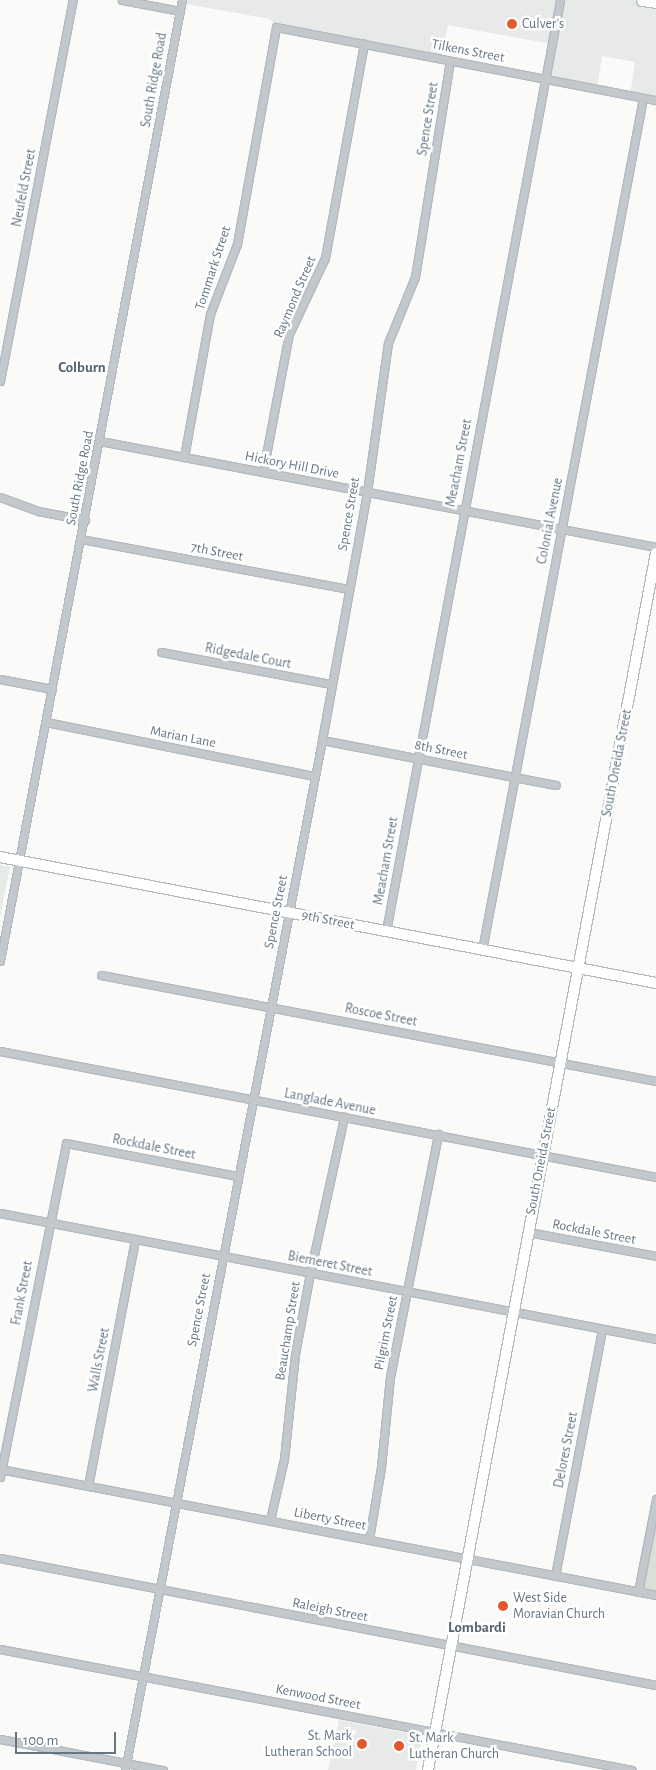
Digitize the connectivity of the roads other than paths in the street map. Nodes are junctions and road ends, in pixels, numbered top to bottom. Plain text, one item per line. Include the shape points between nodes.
1 (74, 0) edge
2 (122, 0) edge
3 (182, 0) edge
4 (560, 0) edge
5 (642, 0) edge
6 (656, 2) edge
7 (180, 11) junction
8 (276, 27) joint
9 (364, 44) junction
10 (450, 61) junction
11 (545, 79) junction
12 (643, 98) junction
13 (656, 100) edge
14 (0, 381) edge
15 (100, 441) junction
16 (184, 458) junction
17 (263, 471) junction
18 (366, 492) junction
19 (0, 497) edge
20 (463, 510) junction
21 (85, 520) junction
22 (561, 529) junction
23 (81, 538) junction
24 (656, 548) edge
25 (656, 553) edge
26 (348, 589) junction
27 (161, 652) dead end
28 (0, 680) edge
29 (331, 684) junction
30 (52, 689) junction
31 (46, 722) junction
32 (322, 740) junction
33 (418, 758) junction
34 (315, 776) junction
35 (514, 777) junction
36 (556, 785) dead end
37 (0, 857) edge
38 (20, 861) junction
39 (288, 912) junction
40 (386, 931) junction
41 (482, 950) junction
42 (0, 961) edge
43 (579, 968) junction
44 (101, 975) dead end
45 (656, 983) edge
46 (270, 1007) junction
47 (0, 1051) edge
48 (560, 1062) junction
49 (656, 1081) edge
50 (252, 1100) junction
51 (344, 1117) junction
52 (438, 1134) junction
53 (66, 1143) joint
54 (542, 1155) junction
55 (237, 1176) junction
56 (656, 1177) edge
57 (0, 1213) edge
58 (49, 1222) junction
59 (528, 1232) junction
60 (135, 1239) junction
61 (222, 1256) junction
62 (656, 1256) edge
63 (310, 1273) junction
64 (407, 1291) junction
65 (514, 1312) junction
66 (602, 1329) junction
67 (656, 1339) edge
68 (0, 1472) edge
69 (88, 1486) junction
70 (656, 1498) edge
71 (175, 1502) junction
72 (270, 1520) junction
73 (369, 1539) junction
74 (0, 1558) edge
75 (469, 1560) junction
76 (555, 1576) junction
77 (159, 1590) junction
78 (638, 1592) junction
79 (656, 1595) edge
80 (452, 1646) junction
81 (0, 1649) edge
82 (142, 1677) junction
83 (656, 1685) edge
84 (435, 1732) junction
85 (0, 1739) edge
86 (125, 1766) edge
87 (163, 1770) edge
88 (428, 1770) edge
89 (632, 1770) edge

1 - 14 street, Neufeld Street
2 - 7 street
3 - 7 street, South Ridge Road
4 - 11 street, Meacham Street
5 - 6 main road
7 - 15 street, South Ridge Road
8 - 9 street, Tilkens Street
8 - 16 street, Tommark Street via 237,244 210,314
9 - 10 street, Tilkens Street
9 - 17 street, Raymond Street via 325,258 290,334
10 - 11 street, Tilkens Street
10 - 18 street, Spence Street via 415,277 388,343
11 - 12 street, Tilkens Street
11 - 20 street, Meacham Street
12 - 13 street, Tilkens Street
12 - 22 street, Colonial Avenue
15 - 16 street, Hickory Hill Drive
15 - 21 street, South Ridge Road
16 - 17 street, Hickory Hill Drive
17 - 18 street, Hickory Hill Drive
18 - 20 street, Hickory Hill Drive
18 - 26 street, Spence Street
19 - 21 street via 38,511
20 - 22 street, Hickory Hill Drive
20 - 33 street, Meacham Street
21 - 23 street, South Ridge Road
22 - 24 street, Hickory Hill Drive
22 - 35 street, Colonial Avenue
23 - 26 street, 7th Street
23 - 30 street, South Ridge Road
25 - 43 street, South Oneida Street
26 - 29 street, Spence Street
27 - 29 street, Ridgedale Court
28 - 30 street
29 - 32 street, Spence Street
30 - 31 street, South Ridge Road
31 - 34 street, Marian Lane
31 - 38 street, South Ridge Road
32 - 33 street, 8th Street
32 - 34 street, Spence Street
33 - 35 street, 8th Street
33 - 40 street, Meacham Street
34 - 39 street, Spence Street
35 - 36 street, 8th Street
35 - 41 street, Colonial Avenue
37 - 38 street, 9th Street
38 - 39 street, 9th Street
38 - 42 street, South Ridge Road
39 - 40 street, 9th Street
39 - 46 street, Spence Street
40 - 41 street, 9th Street
41 - 43 street, 9th Street
43 - 45 street, 9th Street
43 - 48 street, South Oneida Street
44 - 46 street, Roscoe Street
46 - 48 street, Roscoe Street
46 - 50 street, Spence Street
47 - 50 street, Langlade Avenue
48 - 49 street, Roscoe Street
48 - 54 street, South Oneida Street
50 - 51 street, Langlade Avenue
50 - 55 street, Spence Street
51 - 52 street, Langlade Avenue
51 - 63 street, Beauchamp Street
52 - 54 street, Langlade Avenue
52 - 64 street, Pilgrim Street
53 - 55 street, Rockdale Street
53 - 58 street, Frank Street
54 - 56 street, Langlade Avenue
54 - 59 street, South Oneida Street
55 - 61 street, Spence Street
57 - 58 street, Biemeret Street
58 - 60 street, Biemeret Street
58 - 68 street, Frank Street
59 - 62 street, Rockdale Street
59 - 65 street, South Oneida Street
60 - 61 street, Biemeret Street
60 - 69 street, Walls Street
61 - 63 street, Biemeret Street
61 - 71 street, Spence Street
63 - 64 street, Biemeret Street
63 - 72 street, Beauchamp Street via 295,1354 284,1459
64 - 65 street, Biemeret Street
64 - 73 street, Pilgrim Street via 390,1377 381,1467
65 - 66 street, Biemeret Street
65 - 75 street, South Oneida Street
66 - 67 street, Biemeret Street
66 - 76 street, Delores Street
68 - 69 street, Liberty Street
69 - 71 street, Liberty Street
70 - 78 street
71 - 72 street, Liberty Street
71 - 77 street, Spence Street
72 - 73 street, Liberty Street
73 - 75 street, Liberty Street
74 - 77 street, Raleigh Street
75 - 76 street, Liberty Street
75 - 80 street, South Oneida Street
76 - 78 street, Liberty Street
77 - 80 street, Raleigh Street
77 - 82 street, Spence Street
78 - 79 street, Liberty Street
80 - 83 street, Raleigh Street
80 - 84 street, South Oneida Street
81 - 82 street, Kenwood Street
82 - 84 street, Kenwood Street
82 - 86 street, Spence Street
84 - 88 street, South Oneida Street
84 - 89 street, Kenwood Street
85 - 86 street
86 - 87 street

